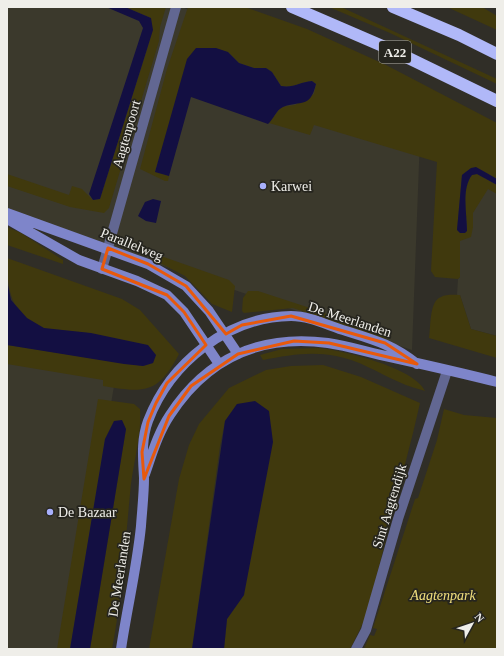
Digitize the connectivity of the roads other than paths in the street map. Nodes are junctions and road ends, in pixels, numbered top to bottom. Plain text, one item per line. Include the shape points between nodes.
1 (176, 7) edge
2 (292, 7) edge
3 (393, 7) edge
4 (497, 54) edge
5 (497, 101) edge
6 (7, 213) edge
7 (7, 219) edge
8 (108, 248) junction
9 (102, 269) junction
10 (226, 334) junction
11 (206, 345) junction
12 (238, 354) junction
13 (219, 364) junction
14 (417, 364) junction
15 (447, 371) junction
16 (497, 382) edge
17 (144, 479) junction
18 (121, 649) edge
19 (356, 649) edge

1 - 8 street, Aagtenpoort
2 - 5 highway, A22 via 394,51
3 - 4 highway
6 - 8 main road, Parallelweg
7 - 9 main road via 79,260
8 - 9 street, Aagtenpoort
8 - 10 main road, Parallelweg via 148,264 186,286
9 - 11 main road via 137,280 167,295 184,312
10 - 11 main road, De Meerlanden
10 - 12 main road, Parallelweg
10 - 14 main road, De Meerlanden via 242,325 291,316 314,320 385,343
11 - 13 main road
11 - 17 main road, De Meerlanden via 190,358 167,384 156,403 148,422 142,452
12 - 13 main road, De Meerlanden
12 - 14 main road, De Meerlanden via 272,344 294,341 328,343
13 - 17 main road, De Meerlanden via 192,386 169,416 154,446
14 - 15 main road
15 - 16 main road
15 - 19 street, Sint Aagtendijk via 398,519 366,630
17 - 18 main road, De Meerlanden via 140,528

